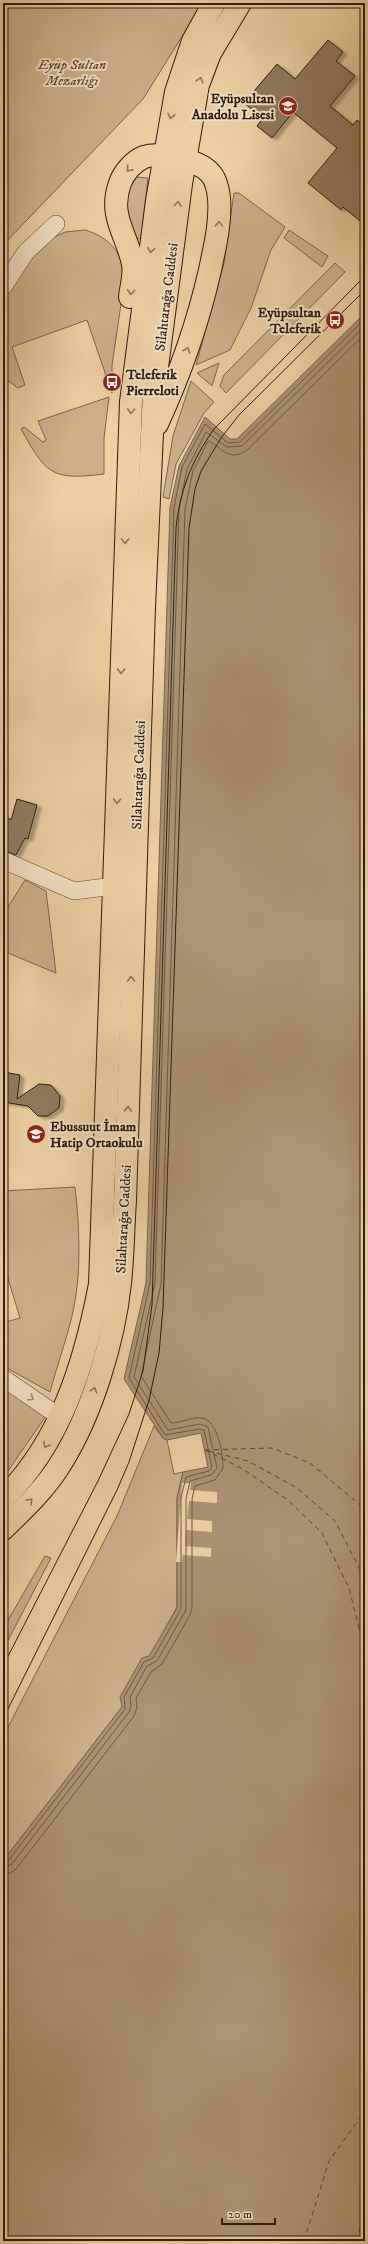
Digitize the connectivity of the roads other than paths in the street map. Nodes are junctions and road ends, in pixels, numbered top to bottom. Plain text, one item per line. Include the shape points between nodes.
1 (214, 3) edge
2 (240, 3) edge
3 (164, 156) junction
4 (185, 160) junction
5 (56, 224) dead end
6 (3, 287) edge
7 (136, 358) junction
8 (150, 438) junction
9 (3, 860) edge
10 (114, 886) junction
11 (3, 1378) edge
12 (60, 1417) junction
13 (3, 1499) edge
14 (3, 1529) edge

1 -> 3 main road, Silahtarağa Caddesi via 193,41 179,78
4 -> 2 main road, Silahtarağa Caddesi via 203,70 221,33
3 - 4 main road
3 -> 7 main road, Silahtarağa Caddesi
3 -> 7 main road via 146,156 132,165 120,183 116,198 116,216 133,266 128,323
8 -> 4 main road, Silahtarağa Caddesi via 159,347
8 -> 4 main road via 193,333 219,231 219,197 213,177 200,165
5 - 6 street via 26,252
7 -> 10 main road, Silahtarağa Caddesi via 131,402 125,526
14 -> 8 main road, Silahtarağa Caddesi via 47,1483 76,1436 104,1362 120,1282
9 - 10 street via 74,891
10 - 12 main road, Silahtarağa Caddesi via 100,1277 82,1359
11 -> 12 street
12 -> 13 main road, Silahtarağa Caddesi via 41,1454

